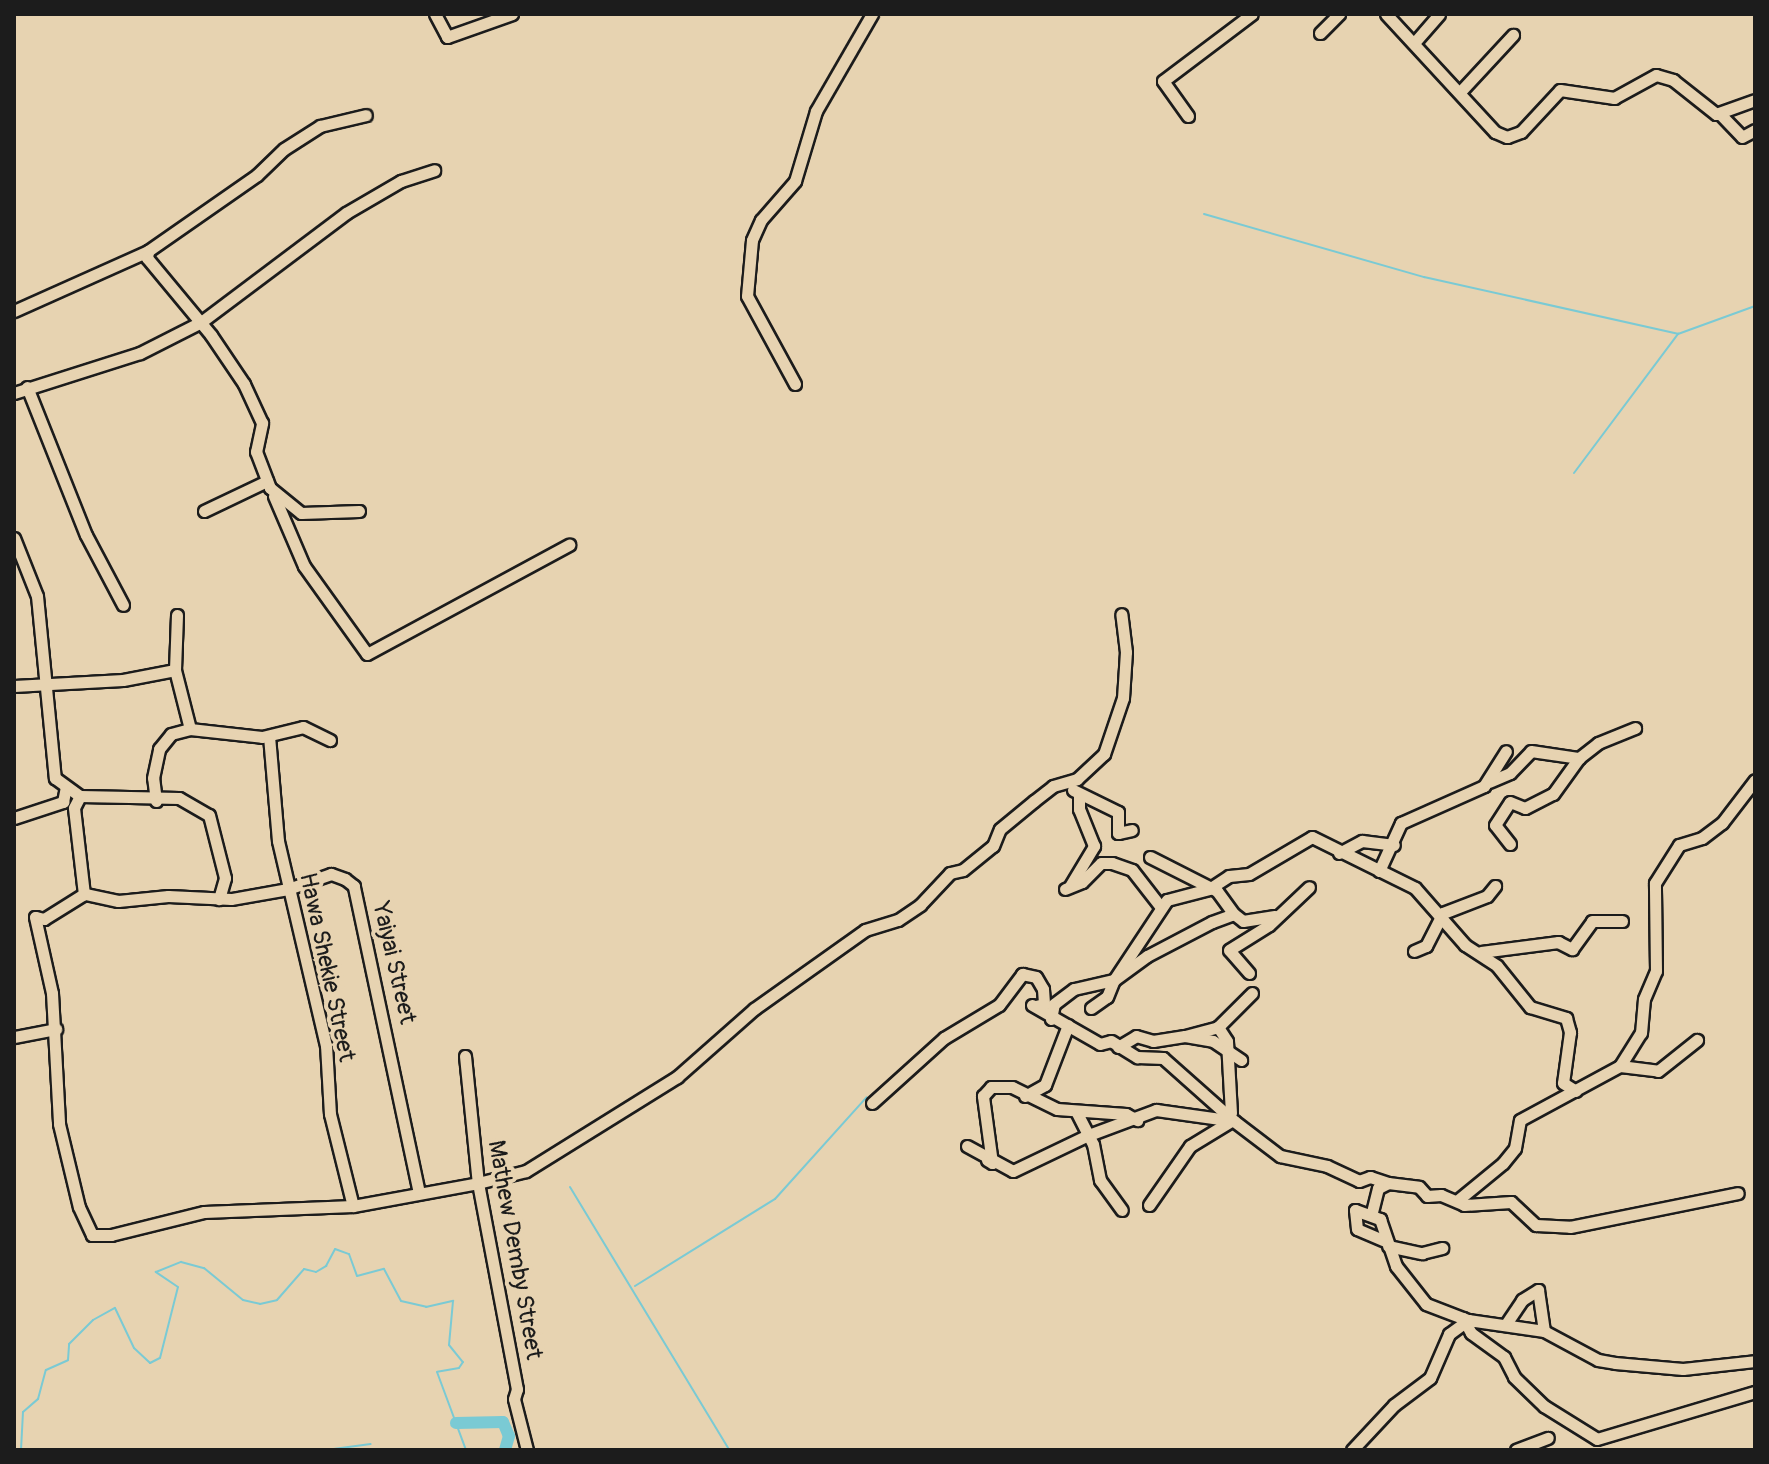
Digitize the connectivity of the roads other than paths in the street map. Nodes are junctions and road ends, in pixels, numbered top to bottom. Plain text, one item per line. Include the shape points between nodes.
1 (435, 14) edge
2 (512, 14) edge
3 (872, 14) edge
4 (1252, 14) edge
5 (1339, 14) edge
6 (1386, 14) edge
7 (1439, 14) edge
8 (1320, 33) dead end
9 (1513, 35) dead end
10 (1414, 43) junction
11 (1460, 92) junction
12 (1755, 100) edge
13 (366, 115) dead end
14 (1721, 115) junction
15 (1188, 116) dead end
16 (1755, 130) edge
17 (434, 170) dead end
18 (148, 251) junction
19 (14, 311) edge
20 (201, 322) junction
21 (795, 384) dead end
22 (27, 387) junction
23 (14, 393) edge
24 (270, 486) junction
25 (204, 511) dead end
26 (359, 511) dead end
27 (14, 538) edge
28 (569, 545) dead end
29 (123, 605) dead end
30 (1121, 614) dead end
31 (177, 615) dead end
32 (175, 670) junction
33 (46, 684) junction
34 (14, 686) edge
35 (1635, 728) dead end
36 (190, 729) junction
37 (269, 736) junction
38 (330, 740) dead end
39 (1506, 751) dead end
40 (1579, 758) junction
41 (1755, 780) edge
42 (1489, 782) junction
43 (1066, 784) junction
44 (1079, 794) junction
45 (156, 801) junction
46 (72, 802) junction
47 (14, 818) edge
48 (1132, 830) dead end
49 (1510, 844) dead end
50 (1394, 845) junction
51 (1339, 853) junction
52 (1150, 857) dead end
53 (1379, 871) junction
54 (1495, 886) dead end
55 (1309, 887) dead end
56 (288, 889) junction
57 (1209, 889) junction
58 (84, 894) junction
59 (219, 899) junction
60 (1160, 906) junction
61 (1234, 914) junction
62 (1275, 916) junction
63 (1440, 919) junction
64 (1622, 921) dead end
65 (1414, 951) dead end
66 (1481, 952) junction
67 (1249, 973) dead end
68 (1114, 980) junction
69 (1252, 993) dead end
70 (1041, 1004) junction
71 (1091, 1008) dead end
72 (1051, 1019) junction
73 (1068, 1025) junction
74 (1218, 1027) junction
75 (56, 1029) junction
76 (1185, 1036) junction
77 (14, 1037) edge
78 (1697, 1040) dead end
79 (1118, 1047) junction
80 (1228, 1055) junction
81 (465, 1056) dead end
82 (1241, 1060) dead end
83 (1620, 1066) junction
84 (1576, 1091) junction
85 (1025, 1096) junction
86 (872, 1103) dead end
87 (1076, 1111) junction
88 (1232, 1118) junction
89 (1137, 1120) junction
90 (1086, 1136) junction
91 (478, 1183) junction
92 (1388, 1183) junction
93 (419, 1193) junction
94 (1738, 1193) dead end
95 (1458, 1200) junction
96 (1149, 1205) dead end
97 (353, 1206) junction
98 (1122, 1210) dead end
99 (1372, 1212) junction
100 (1386, 1244) junction
101 (1442, 1248) dead end
102 (1465, 1321) junction
103 (1506, 1324) junction
104 (1544, 1331) junction
105 (1755, 1361) edge
106 (1755, 1392) edge
107 (1548, 1438) dead end
108 (527, 1450) edge
109 (1352, 1450) edge
110 (1516, 1450) edge

1 - 2 street via 447,37
3 - 21 street via 816,111 795,181 761,220 752,240 747,296
4 - 15 street via 1163,81
5 - 8 street
6 - 10 street
7 - 10 street
9 - 11 street
10 - 11 street
11 - 14 street via 1495,132 1507,137 1521,132 1560,90 1614,98 1656,75 1673,80
12 - 14 street
13 - 18 street via 320,126
14 - 16 street via 1742,137
17 - 20 street via 401,181 346,213
18 - 19 street
18 - 20 street via 147,258
20 - 22 street via 140,353
20 - 24 street via 257,410 262,434 256,452
22 - 23 street
22 - 29 street via 86,535
24 - 25 street
24 - 26 street via 301,513
24 - 28 street via 304,566 367,654
27 - 33 street via 37,596
30 - 43 street via 1127,671 1111,740 1104,754
31 - 32 street
32 - 33 street via 123,680
32 - 36 street
33 - 34 street
33 - 46 street via 55,778
35 - 40 street via 1598,743
36 - 37 street
36 - 45 street via 171,734 159,749 153,778
37 - 38 street via 303,727
37 - 56 street, Hawa Shekie Street via 271,791
39 - 42 street
40 - 42 street via 1531,751 1510,773
40 - 49 street via 1553,794 1525,808 1510,802 1495,825
41 - 83 street via 1722,823 1702,838 1679,845 1655,883 1656,971 1644,999 1641,1033
42 - 50 street via 1401,823
43 - 44 street
43 - 91 street via 1053,786 1000,829 993,846 963,870 950,873 920,905 898,920 865,930 754,1009 677,1077 539,1165
44 - 48 street via 1118,812 1118,833
44 - 60 street via 1079,809 1094,846 1067,888 1082,882 1101,863 1112,863 1132,870
45 - 46 street
45 - 59 street via 179,798 209,815 225,878
46 - 47 street
46 - 58 street
50 - 51 street via 1362,841
50 - 53 street
51 - 53 street
51 - 57 street via 1312,837 1262,868 1229,876
52 - 57 street
53 - 63 street via 1415,888
54 - 63 street via 1487,896
55 - 62 street
56 - 59 street, Yaiyai Street
56 - 93 street, Yaiyai Street via 331,874 354,886
56 - 97 street, Hawa Shekie Street via 326,1045 330,1114
57 - 60 street
57 - 61 street via 1217,891
58 - 59 street, Yaiyai Street via 118,901 168,896
58 - 75 street via 44,919 35,917
60 - 68 street
61 - 62 street via 1243,921
61 - 68 street via 1147,956
62 - 67 street via 1229,950
63 - 65 street via 1426,946
63 - 66 street via 1465,945
64 - 66 street via 1592,921 1572,949 1558,942
66 - 84 street via 1530,1007 1566,1018 1570,1032 1563,1083
68 - 70 street
68 - 71 street via 1107,997
69 - 74 street
70 - 72 street
70 - 72 street
70 - 86 street via 1036,977 1022,974 999,1005 944,1038
72 - 73 street
73 - 79 street via 1100,1044 1111,1041
73 - 85 street via 1045,1085
74 - 76 street
74 - 80 street
75 - 77 street
75 - 97 street via 59,1124 79,1207 92,1235 204,1212
76 - 79 street via 1153,1041 1136,1036
76 - 80 street via 1213,1041
78 - 83 street via 1658,1071
79 - 88 street via 1137,1057 1163,1058 1167,1067
80 - 82 street
80 - 88 street
81 - 91 street, Mathew Demby Street
83 - 84 street
84 - 95 street via 1520,1120 1509,1155
85 - 87 street via 1038,1104
85 - 90 street via 1012,1087 985,1092 992,1163 1013,1171
87 - 89 street via 1126,1114
87 - 90 street
88 - 89 street via 1156,1110
88 - 92 street via 1280,1156 1327,1166 1359,1181 1370,1177
88 - 96 street via 1190,1146
89 - 90 street
90 - 98 street via 1093,1144 1100,1180
91 - 93 street
91 - 108 street, Mathew Demby Street
92 - 95 street
92 - 99 street via 1378,1188
93 - 97 street
94 - 95 street via 1579,1227 1536,1225 1511,1202 1464,1205
99 - 100 street via 1380,1219
99 - 100 street via 1355,1210 1357,1229
100 - 101 street via 1422,1253
100 - 102 street via 1426,1304
102 - 103 street
102 - 106 street via 1504,1357 1514,1377 1544,1406 1597,1439
102 - 109 street via 1449,1334 1430,1378 1394,1405
103 - 104 street
103 - 104 street via 1522,1300 1538,1290
104 - 105 street via 1598,1360 1615,1363 1683,1369
107 - 110 street

